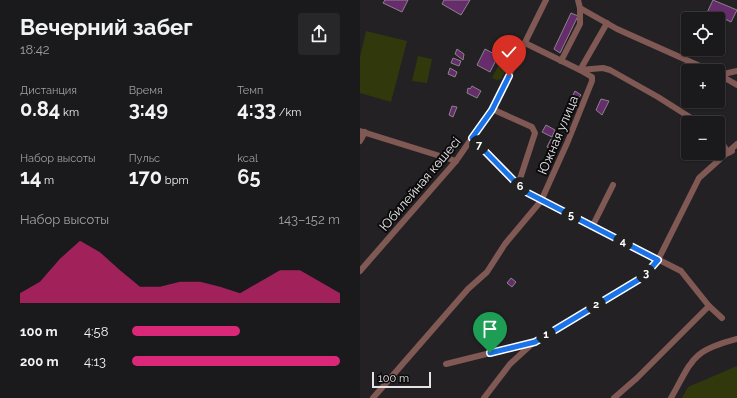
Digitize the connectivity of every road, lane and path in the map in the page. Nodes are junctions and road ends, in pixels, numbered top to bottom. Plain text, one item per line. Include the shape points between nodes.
1 (578, 0) edge
2 (544, 1) edge
3 (580, 8) junction
4 (607, 23) junction
5 (525, 43) junction
6 (561, 61) junction
7 (696, 64) edge
8 (596, 68) junction
9 (580, 70) junction
10 (737, 71) edge
11 (725, 73) edge
12 (592, 77) junction
13 (725, 78) edge
14 (737, 85) edge
15 (492, 110) junction
16 (688, 116) edge
17 (362, 132) edge
18 (472, 138) junction
19 (360, 141) edge
20 (737, 144) edge
21 (725, 148) edge
22 (737, 149) edge
23 (728, 153) junction
24 (456, 161) junction
25 (518, 185) junction
26 (613, 185) dead end
27 (541, 201) junction
28 (592, 227) junction
29 (658, 260) junction
30 (360, 271) edge
31 (709, 306) junction
32 (722, 318) dead end
33 (737, 339) edge
34 (535, 342) junction
35 (446, 364) dead end
36 (373, 398) edge
37 (484, 398) edge
38 (614, 398) edge
39 (671, 398) edge

1 - 3 street
2 - 5 street, Юбилейная көшесі
3 - 4 street
3 - 6 street via 580,24
4 - 7 street
4 - 9 street
5 - 6 street
5 - 15 street, Юбилейная көшесі
6 - 9 street
8 - 9 street
8 - 12 street, Южная улица
8 - 16 street via 610,70
9 - 12 street
10 - 11 street
12 - 27 street, Южная улица via 568,141
13 - 14 street
15 - 18 street, Юбилейная көшесі
15 - 25 street via 532,127 535,133
17 - 19 street
17 - 24 street
18 - 24 street, Юбилейная көшесі
18 - 25 street
20 - 23 street
21 - 23 street
22 - 23 street
23 - 29 street via 699,178
24 - 30 street, Юбилейная көшесі
25 - 27 street
26 - 28 street
27 - 28 street
27 - 36 street, Южная улица via 505,244 487,272 468,289
28 - 29 street
29 - 31 street via 681,271
29 - 34 street via 643,277
31 - 32 street
31 - 38 street
33 - 39 street via 715,345 698,354
34 - 35 street
34 - 37 street via 510,364

